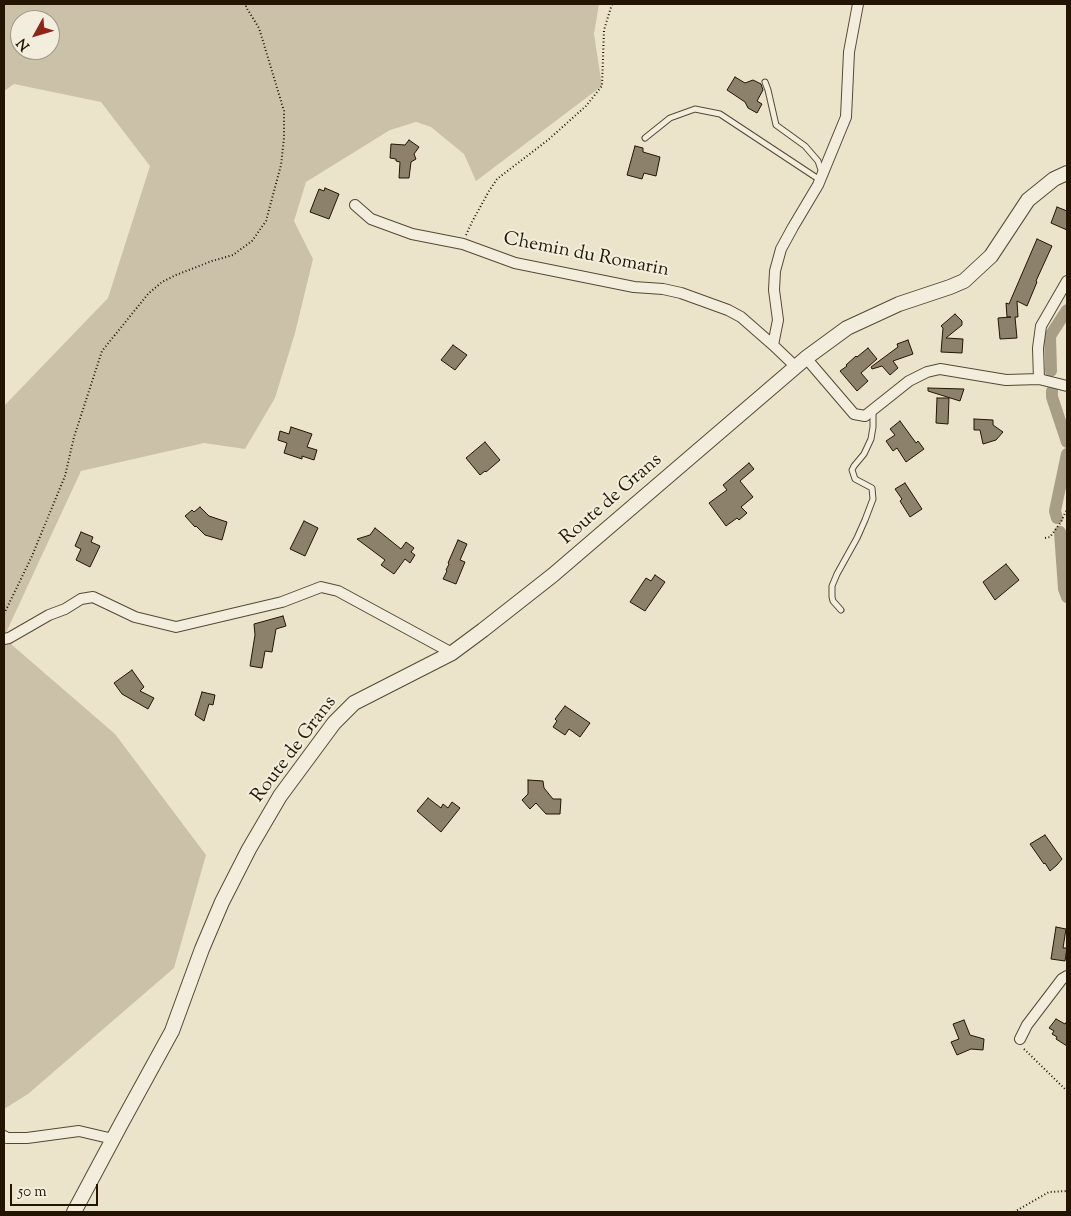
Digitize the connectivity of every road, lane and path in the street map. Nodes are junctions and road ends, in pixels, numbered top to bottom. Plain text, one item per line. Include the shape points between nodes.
1 (246, 4) edge
2 (612, 4) edge
3 (858, 4) edge
4 (765, 82) dead end
5 (645, 138) dead end
6 (1067, 173) edge
7 (821, 177) junction
8 (355, 205) dead end
9 (463, 244) junction
10 (1067, 281) edge
11 (773, 345) junction
12 (801, 362) junction
13 (1039, 379) junction
14 (1067, 386) edge
15 (873, 409) junction
16 (1067, 509) edge
17 (1045, 538) dead end
18 (841, 610) dead end
19 (4, 614) edge
20 (4, 639) edge
21 (452, 653) junction
22 (1067, 976) edge
23 (1027, 1025) junction
24 (1020, 1039) dead end
25 (1067, 1091) edge
26 (4, 1136) edge
27 (113, 1139) junction
28 (1067, 1192) edge
29 (74, 1212) edge
30 (1014, 1212) edge
31 (1034, 1212) edge

1 - 19 path via 259,28 284,111 281,165 266,221 252,241 233,255 212,260 162,282 148,294 102,351 65,476
2 - 9 path via 604,30 602,86 586,106 548,140 497,179
3 - 7 street via 849,52 846,117
4 - 7 lane via 776,125 805,146 818,161
5 - 7 lane via 670,118 695,109 720,114
6 - 12 street, Route de Grans via 1028,200 991,256 964,281 899,304 847,328
7 - 11 street via 781,249 775,271 778,320
8 - 9 street, Chemin du Romarin via 371,219 412,234
9 - 11 street, Chemin du Romarin via 515,263 634,287 681,292 741,317
10 - 13 street via 1041,326
11 - 12 street, Chemin du Romarin
12 - 15 street, Chemin du Romarin via 854,414 865,416
12 - 21 street, Route de Grans via 553,575
13 - 14 street
13 - 15 street via 1006,380 940,369 909,381
15 - 18 lane via 871,439 852,470 855,479 872,488 873,499 831,591 833,601
16 - 17 path via 1050,537
20 - 21 street via 81,599 94,597 135,617 176,628 282,602 321,587 338,591
21 - 27 street, Route de Grans via 354,703 334,723 280,796 222,902 172,1031
22 - 23 street
23 - 24 street
23 - 25 path via 1024,1050
26 - 27 street via 26,1138 79,1131
27 - 29 street, Route de Grans
28 - 30 path via 1049,1192
30 - 31 path

